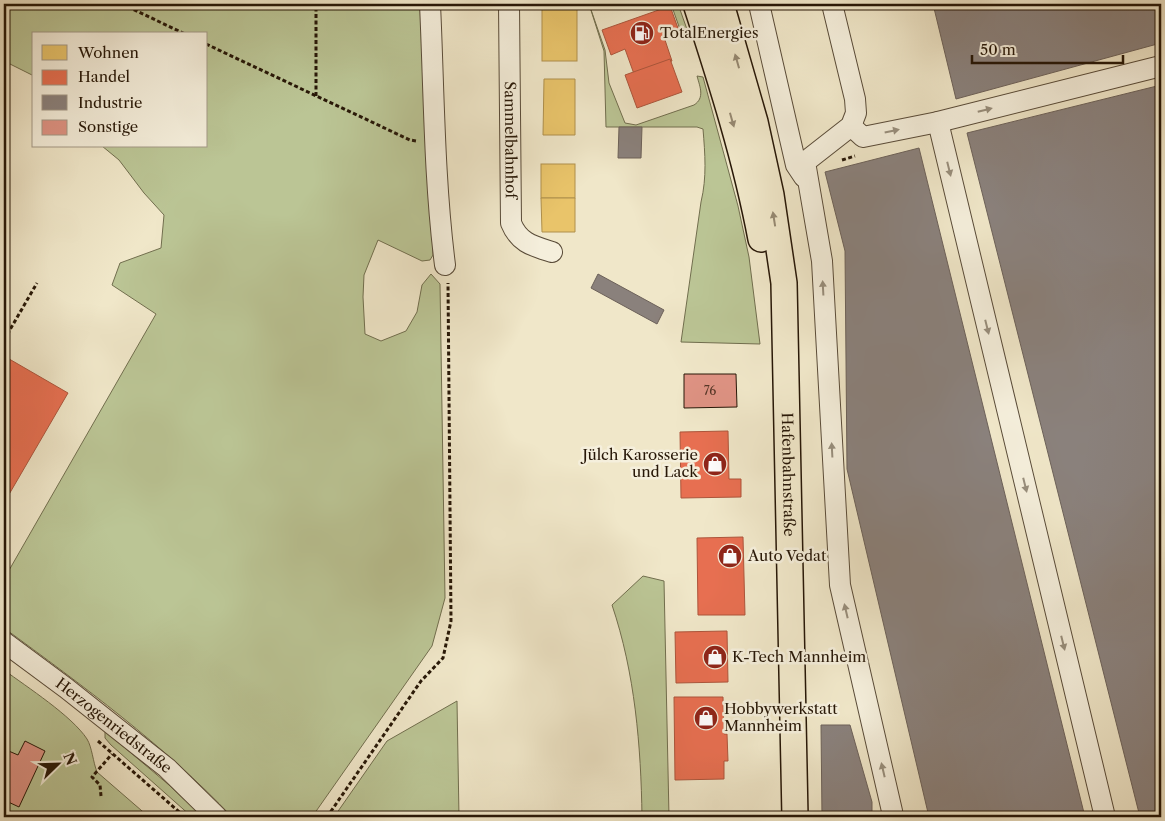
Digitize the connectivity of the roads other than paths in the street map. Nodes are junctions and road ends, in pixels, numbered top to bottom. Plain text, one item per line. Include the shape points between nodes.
1 (430, 4) edge
2 (509, 4) edge
3 (696, 4) edge
4 (721, 4) edge
5 (759, 4) edge
6 (832, 4) edge
7 (1161, 66) edge
8 (938, 122) junction
9 (851, 126) junction
10 (810, 188) junction
11 (552, 252) dead end
12 (445, 265) road end
13 (786, 372) junction
14 (4, 642) edge
15 (217, 817) edge
16 (795, 817) edge
17 (893, 817) edge
18 (1105, 817) edge

1 - 12 street
2 - 11 street, Sammelbahnhof via 511,223 526,243
3 -> 13 main road, Hafenbahnstraße via 754,200
13 -> 4 main road, Hafenbahnstraße via 784,283 771,196 755,122
5 - 10 street via 796,165
6 - 9 street via 855,99 856,113
8 -> 7 street
9 -> 8 street via 863,137
8 -> 18 street
9 - 10 street via 805,162
17 -> 10 street via 840,585 822,261
13 - 16 main road, Hafenbahnstraße
14 - 15 street, Herzogenriedstraße via 167,768

